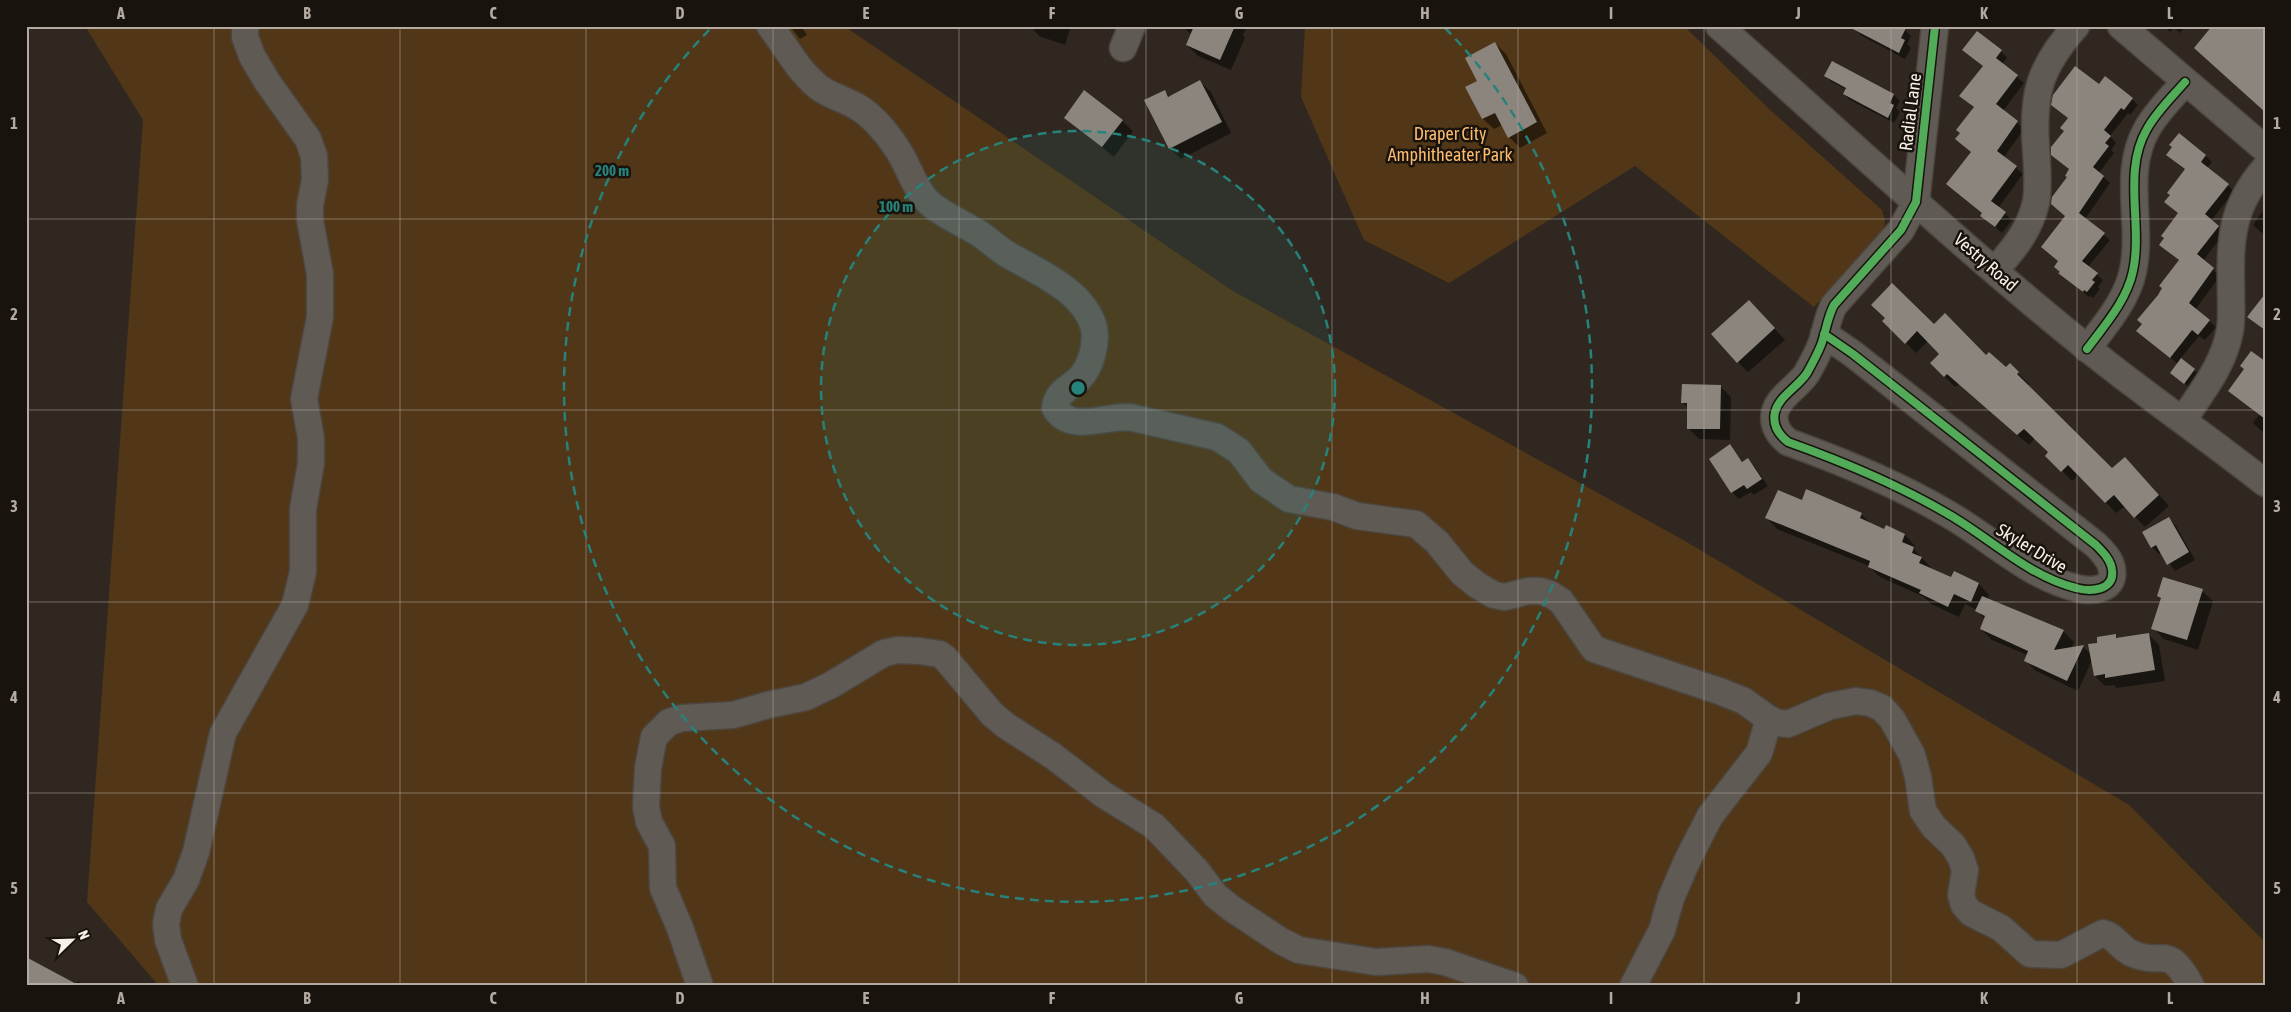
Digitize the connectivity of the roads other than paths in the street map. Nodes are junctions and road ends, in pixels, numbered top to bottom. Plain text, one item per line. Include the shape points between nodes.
1 (245, 26) edge
2 (770, 26) edge
3 (1719, 26) edge
4 (1936, 26) edge
5 (2076, 26) edge
6 (2121, 26) edge
7 (2185, 82) junction
8 (2265, 149) edge
9 (2265, 168) edge
10 (1916, 202) junction
11 (1995, 270) junction
12 (1824, 334) junction
13 (2087, 348) junction
14 (2183, 420) junction
15 (2265, 483) edge
16 (1770, 720) junction
17 (185, 986) edge
18 (700, 986) edge
19 (1515, 986) edge
20 (1633, 986) edge
21 (2191, 986) edge

1 - 17 street via 252,56 308,139 314,156 310,220 320,274 320,317 304,399 311,438 311,463 303,509 303,572 295,605 223,733 196,852 186,880 169,909 166,924 168,940
2 - 16 street via 803,72 818,87 855,105 883,130 897,148 924,200 1080,301 1094,329 1094,346 1090,362 1080,377 1056,399 1055,408 1059,416 1068,421 1084,422 1115,416 1129,417 1217,437 1239,451 1261,480 1289,499 1356,516 1416,524 1477,585 1505,597 1528,591 1550,594 1565,606 1594,649 1722,692 1744,701
3 - 10 street, Vestry Road
4 - 10 street, Radial Lane
5 - 11 street via 2046,66 2037,95 2034,124 2038,188 2032,215 2020,239
6 - 7 street
7 - 8 street
7 - 13 street via 2153,119 2137,151 2133,271 2119,304
9 - 14 street via 2250,187 2235,218 2230,252 2230,328 2223,358
10 - 11 street, Vestry Road
10 - 12 street, Skyler Drive via 1901,230 1834,305
11 - 13 street, Vestry Road
12 - 12 street, Skyler Drive via 2096,545 2108,558 2113,573 2106,586 2088,591 2051,580 1947,513 1851,465 1781,437 1775,424 1775,411 1805,376
13 - 14 street, Vestry Road
14 - 15 street, Vestry Road
16 - 20 street via 1759,753 1710,816 1671,898 1662,930
16 - 21 street via 1788,724 1830,706 1856,701 1882,708 1912,755 1923,811 1961,858 1965,870 1961,895 1971,913 2001,928 2030,954 2061,955 2103,933 2109,934 2137,956 2172,960
18 - 19 street via 663,888 662,846 646,807 654,737 669,722 682,718 733,715 806,697 884,653 898,650 940,654 1005,725 1154,826 1215,895 1281,941 1299,950 1376,962 1428,959 1445,962

